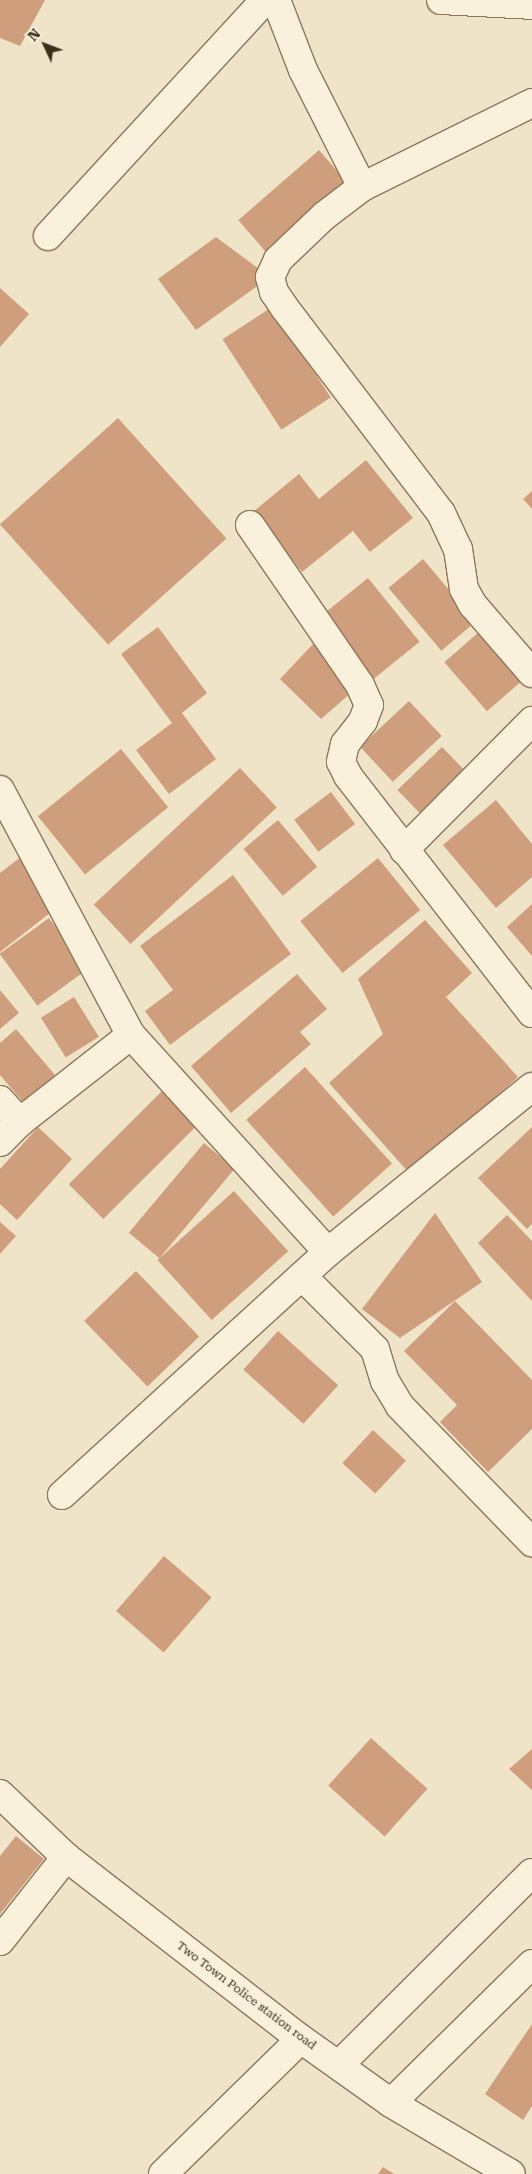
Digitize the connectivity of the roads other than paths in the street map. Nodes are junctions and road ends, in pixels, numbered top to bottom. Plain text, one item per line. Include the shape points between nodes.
1 (265, 0) edge
2 (276, 0) edge
3 (441, 0) edge
4 (532, 5) edge
5 (532, 103) edge
6 (362, 187) junction
7 (48, 236) dead end
8 (250, 525) dead end
9 (532, 673) edge
10 (532, 721) edge
11 (0, 790) edge
12 (404, 850) junction
13 (532, 1013) edge
14 (131, 1035) junction
15 (532, 1087) edge
16 (0, 1100) edge
17 (20, 1122) junction
18 (0, 1142) edge
19 (328, 1252) junction
20 (302, 1276) junction
21 (62, 1495) dead end
22 (532, 1542) edge
23 (0, 1794) edge
24 (66, 1857) junction
25 (532, 1873) edge
26 (0, 1941) edge
27 (532, 1964) edge
28 (301, 2040) junction
29 (339, 2065) junction
30 (391, 2103) junction
31 (163, 2174) edge
32 (511, 2174) edge

1 - 7 street
2 - 6 street via 303,70
3 - 4 street
5 - 6 street
6 - 9 street via 324,216 278,260 270,277 274,292 441,513 458,549 464,589 473,605
8 - 12 street via 360,685 369,705 363,721 345,744 341,762
10 - 12 street
11 - 14 street
12 - 13 street
14 - 17 street
14 - 19 street
15 - 19 street
16 - 17 street
17 - 18 street
19 - 20 street
20 - 21 street
20 - 22 street via 375,1349 385,1381 400,1406
23 - 24 street, Two Town Police station road
24 - 26 street
24 - 28 street, Two Town Police station road
25 - 29 street
27 - 30 street
28 - 29 street, Two Town Police station road
28 - 31 street
29 - 30 street, Two Town Police station road
30 - 32 street, Two Town Police station road

